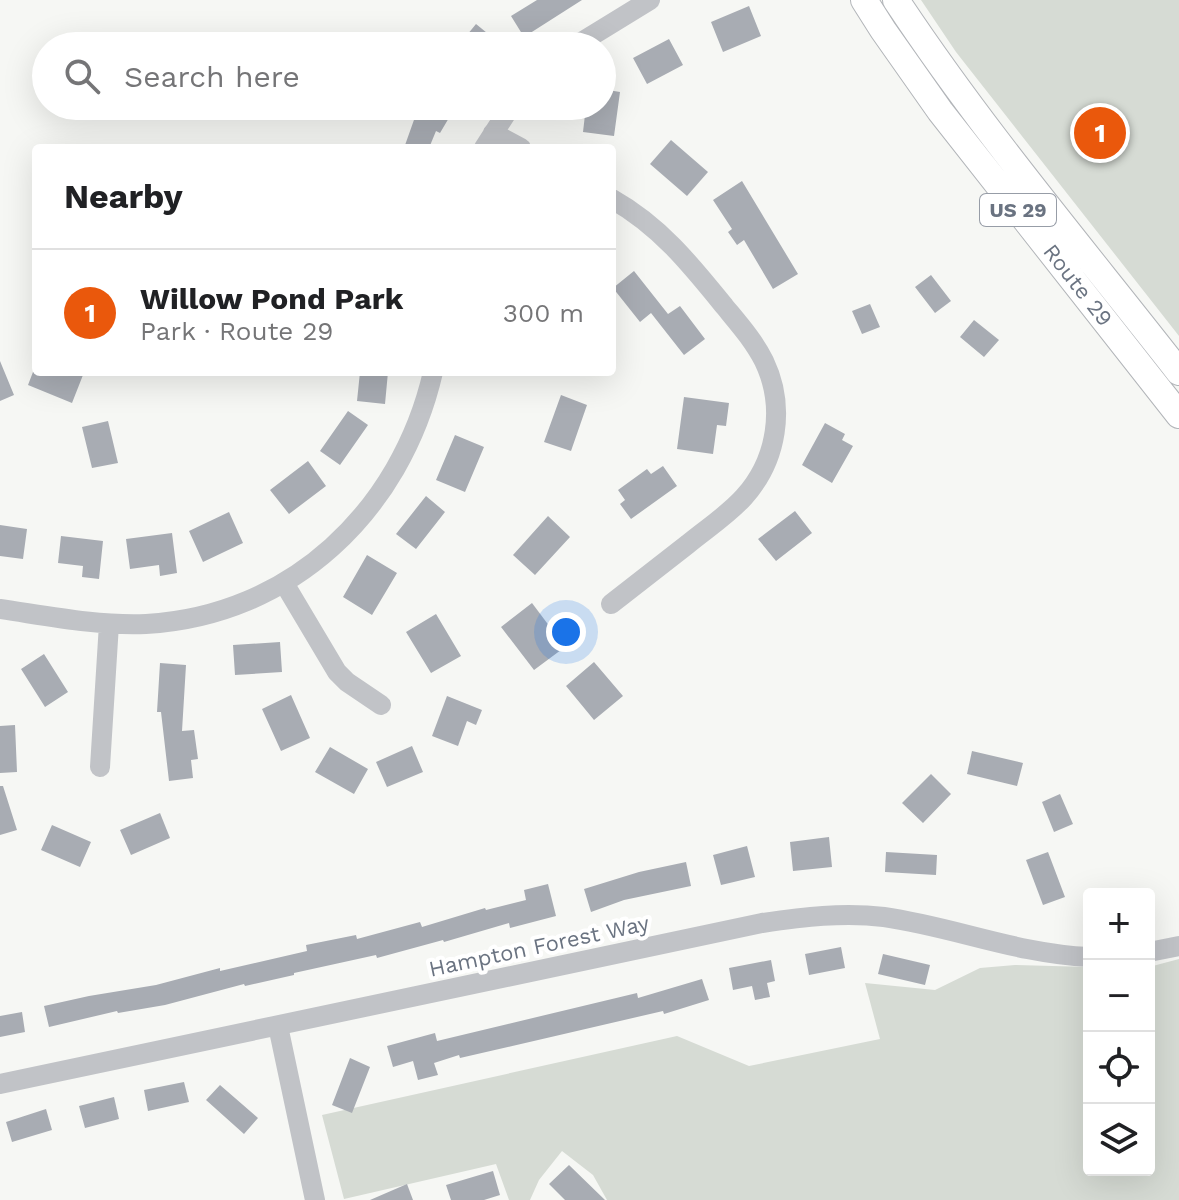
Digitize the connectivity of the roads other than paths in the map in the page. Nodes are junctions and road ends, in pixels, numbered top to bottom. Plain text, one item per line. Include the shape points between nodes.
1 (650, 0) edge
2 (864, 0) edge
3 (896, 0) edge
4 (598, 32) edge
5 (502, 120) edge
6 (488, 140) edge
7 (616, 202) edge
8 (1179, 372) edge
9 (432, 376) edge
10 (1179, 415) edge
11 (284, 583) junction
12 (611, 604) dead end
13 (0, 609) edge
14 (109, 624) junction
15 (381, 705) dead end
16 (100, 767) dead end
17 (1179, 946) edge
18 (1155, 951) edge
19 (1083, 956) edge
20 (278, 1026) junction
21 (0, 1084) edge
22 (315, 1200) edge

1 - 4 street
2 - 10 main road, Route 29 / US 29 via 940,111
3 - 8 main road, Route 29 / US 29 via 1003,148
5 - 6 street
7 - 12 street via 663,233 751,340 765,363 776,409 767,462 743,499
9 - 11 street via 417,428 379,496 346,535
11 - 14 street via 200,616
11 - 15 street via 337,672
13 - 14 street
14 - 16 street
17 - 18 street
19 - 20 street, Hampton Forest Way via 1035,952 885,917 815,915
20 - 21 street, Hampton Forest Way
20 - 22 street

